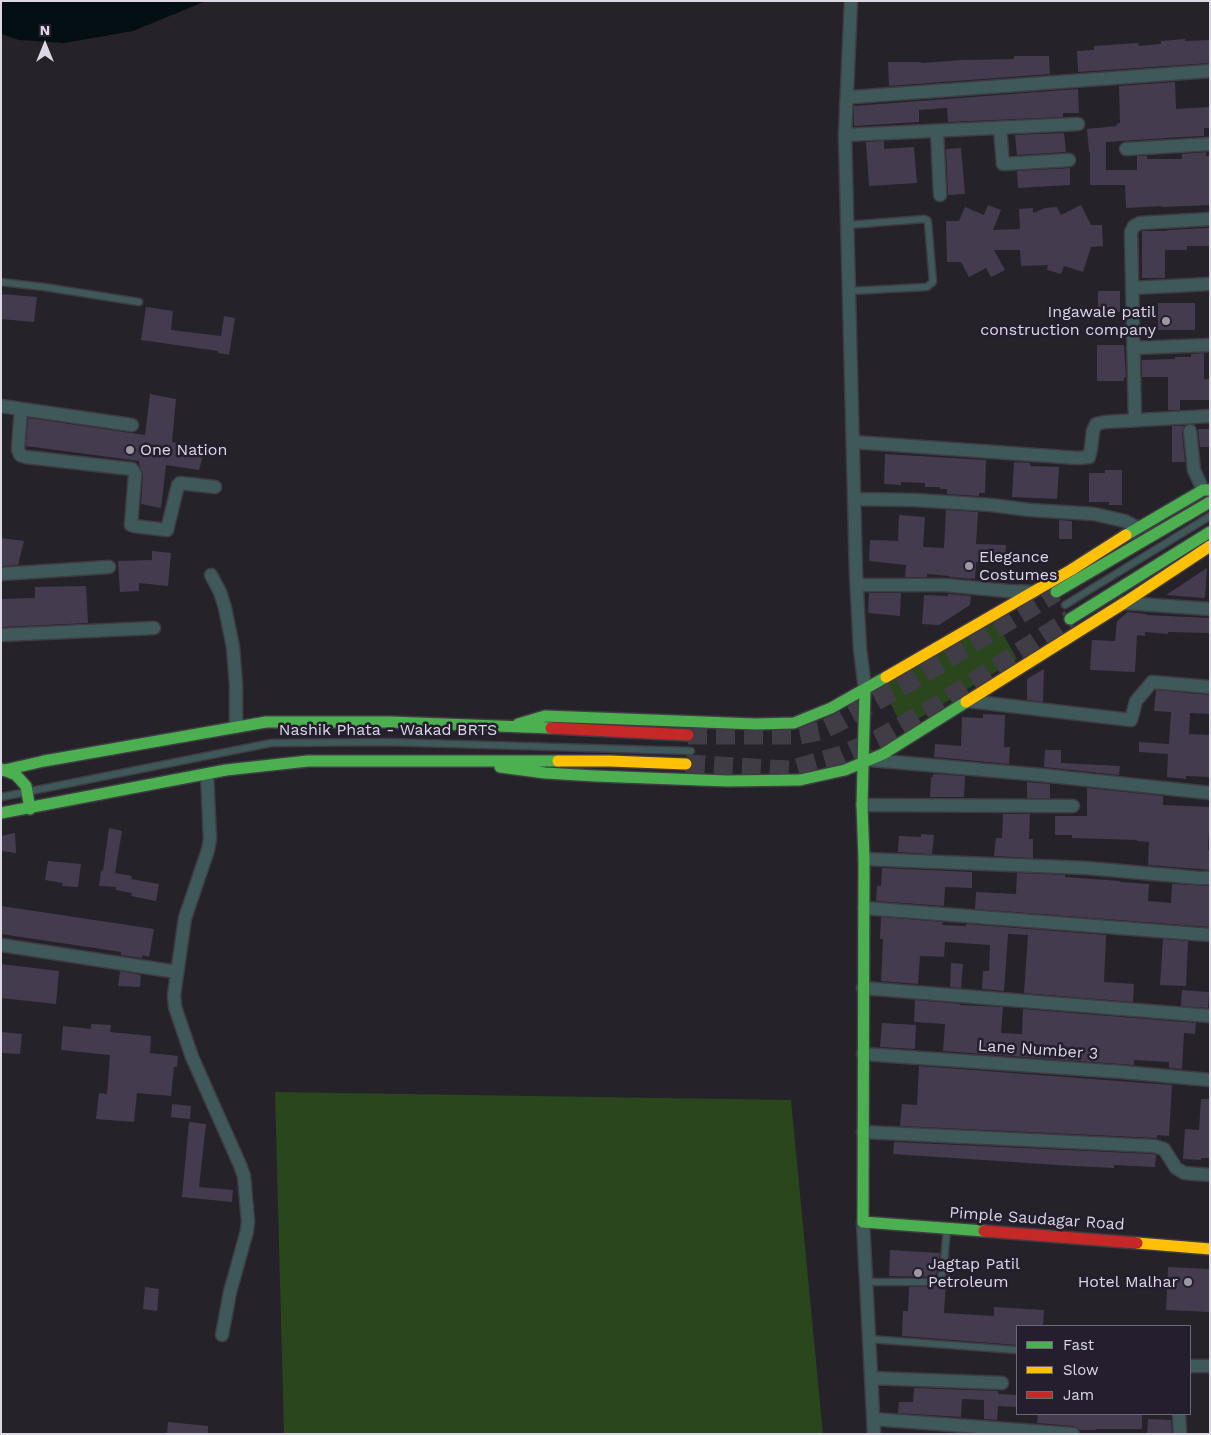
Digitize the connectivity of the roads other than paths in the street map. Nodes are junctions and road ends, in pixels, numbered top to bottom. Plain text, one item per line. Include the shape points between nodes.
1 (851, 1) edge
2 (1210, 71) edge
3 (846, 104) junction
4 (1078, 124) dead end
5 (1000, 128) junction
6 (937, 131) junction
7 (846, 135) junction
8 (1210, 144) edge
9 (1126, 149) dead end
10 (1069, 160) dead end
11 (940, 195) dead end
12 (1210, 219) edge
13 (848, 225) junction
14 (1, 282) edge
15 (1210, 284) edge
16 (1132, 288) junction
17 (849, 291) junction
18 (138, 302) dead end
19 (1210, 345) edge
20 (1133, 348) junction
21 (1, 406) edge
22 (21, 409) junction
23 (1210, 416) edge
24 (1134, 420) junction
25 (132, 425) dead end
26 (1190, 431) dead end
27 (853, 442) junction
28 (215, 488) dead end
29 (1206, 490) edge
30 (854, 499) junction
31 (1210, 502) edge
32 (1210, 516) edge
33 (1138, 528) junction
34 (1210, 532) edge
35 (1210, 546) edge
36 (109, 567) dead end
37 (1, 574) edge
38 (211, 575) dead end
39 (857, 585) junction
40 (1032, 592) junction
41 (1056, 592) tunnel mouth
42 (1124, 602) junction
43 (1065, 605) dead end
44 (1210, 609) edge
45 (1070, 619) tunnel mouth
46 (154, 628) dead end
47 (1, 635) edge
48 (1210, 687) edge
49 (864, 689) junction
50 (968, 701) junction
51 (514, 726) junction
52 (236, 727) junction
53 (688, 735) tunnel mouth
54 (690, 751) dead end
55 (476, 761) junction
56 (867, 761) junction
57 (686, 764) tunnel mouth
58 (2, 770) edge
59 (207, 774) junction
60 (27, 792) junction
61 (1210, 793) edge
62 (1, 797) edge
63 (862, 804) junction
64 (1072, 806) dead end
65 (30, 808) junction
66 (1, 813) edge
67 (864, 859) junction
68 (1210, 878) edge
69 (864, 908) junction
70 (1210, 935) edge
71 (1, 946) edge
72 (178, 972) junction
73 (864, 988) junction
74 (1210, 1016) edge
75 (863, 1054) junction
76 (1210, 1080) edge
77 (863, 1132) junction
78 (1210, 1175) edge
79 (863, 1222) junction
80 (948, 1228) junction
81 (1210, 1249) edge
82 (866, 1282) junction
83 (222, 1334) dead end
84 (869, 1340) junction
85 (1016, 1350) edge
86 (1191, 1366) edge
87 (1210, 1366) edge
88 (871, 1378) junction
89 (1002, 1383) dead end
90 (1179, 1415) edge
91 (873, 1419) junction
92 (874, 1434) edge
93 (1074, 1434) edge
94 (1180, 1434) edge

1 - 3 street
2 - 3 street via 852,97
3 - 7 street
4 - 5 street
5 - 6 street
5 - 10 street via 1003,164
6 - 7 street
6 - 11 street
7 - 13 street
8 - 9 street
12 - 16 street via 1134,226 1130,237
13 - 17 street
13 - 17 lane via 926,220 933,282 927,287
14 - 18 lane
15 - 16 street
16 - 20 street
17 - 27 street
19 - 20 street
20 - 24 street
21 - 22 street
22 - 25 street
22 - 28 street via 20,455 132,469 135,474 131,525 167,530 180,483
23 - 24 street
24 - 27 street via 1096,424 1089,457 1078,458
26 - 29 street via 1194,470
27 - 30 street
29 - 33 main road
30 - 33 street via 934,501 1094,514 1125,521
30 - 39 street
31 - 41 main road
32 - 43 lane
33 - 40 main road
34 - 45 main road
35 - 42 main road
36 - 37 street
38 - 52 street via 225,608 233,647
39 - 40 street via 944,585
39 - 49 street
40 - 49 main road
42 - 44 street
42 - 50 main road
46 - 47 street
48 - 50 street via 1152,682 1136,701 1131,720
49 - 51 main road via 831,708 794,723 545,716
49 - 56 main road
50 - 56 main road
51 - 52 main road via 266,722
51 - 53 main road
52 - 58 main road
54 - 60 lane, Nashik Phata - Wakad BRTS via 386,742 271,743
55 - 56 main road via 545,773 727,781 800,780 846,770
55 - 57 main road
55 - 59 main road via 308,761
56 - 61 street
56 - 63 main road
58 - 60 main road via 16,775
59 - 65 main road
59 - 72 street via 210,839 184,918
60 - 62 lane, Nashik Phata - Wakad BRTS
60 - 65 main road
63 - 64 street
63 - 67 main road
65 - 66 main road
67 - 68 street via 1087,868
67 - 69 main road
69 - 70 street
69 - 73 main road
71 - 72 street
72 - 83 street via 175,1006 192,1057 244,1176 247,1231 232,1282
73 - 74 street
73 - 75 main road
75 - 76 street, Lane Number 3
75 - 77 main road
77 - 78 street via 1154,1146 1164,1149 1176,1168 1184,1173
77 - 79 main road
79 - 80 main road, Pimple Saudagar Road
79 - 82 street
80 - 81 main road, Pimple Saudagar Road
80 - 82 lane via 938,1282
82 - 84 street
84 - 85 lane
84 - 88 street
86 - 87 street
88 - 89 street
88 - 91 street
90 - 94 street
91 - 92 street
91 - 93 street

